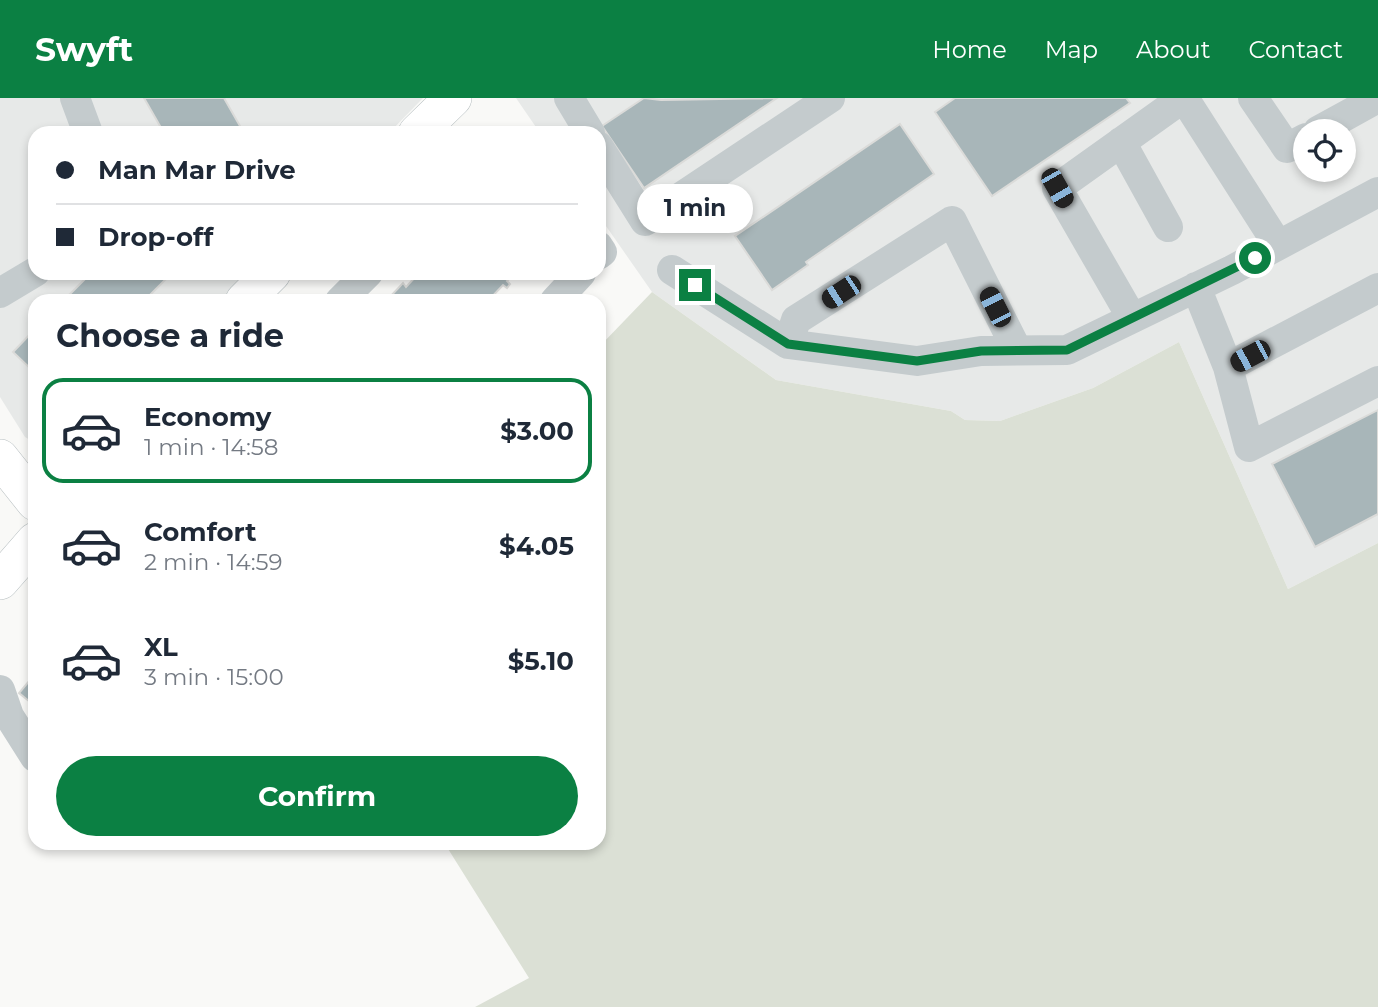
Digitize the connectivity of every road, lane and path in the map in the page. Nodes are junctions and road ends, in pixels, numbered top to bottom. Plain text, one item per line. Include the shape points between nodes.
1 (75, 98) edge
2 (453, 98) edge
3 (569, 98) edge
4 (830, 98) edge
5 (1184, 98) edge
6 (1253, 98) edge
7 (1378, 98) edge
8 (1340, 119) edge
9 (85, 126) edge
10 (423, 126) edge
11 (586, 126) edge
12 (1121, 142) junction
13 (1293, 145) edge
14 (606, 159) edge
15 (1378, 192) edge
16 (1168, 227) dead end
17 (1278, 246) junction
18 (672, 270) dead end
19 (28, 276) edge
20 (266, 280) edge
21 (575, 280) edge
22 (1196, 287) junction
23 (1378, 288) edge
24 (0, 293) edge
25 (252, 294) edge
26 (562, 294) edge
27 (1132, 318) junction
28 (788, 344) junction
29 (1017, 350) junction
30 (1228, 367) junction
31 (1378, 381) edge
32 (0, 458) edge
33 (28, 493) edge
34 (28, 549) edge
35 (0, 581) edge
36 (0, 690) edge
37 (28, 746) edge

1 - 9 street
2 - 10 main road
3 - 11 street
4 - 14 street via 645,221
5 - 12 street
5 - 17 street
6 - 13 street via 1287,148
7 - 8 street
12 - 16 street
12 - 27 street via 1057,188
15 - 17 street
17 - 22 street
18 - 28 street
19 - 24 street
20 - 25 main road
21 - 26 street
22 - 27 street
22 - 30 street
23 - 30 street
27 - 29 street via 1067,350
28 - 29 street via 917,361
28 - 29 street via 796,320 952,221
30 - 31 street via 1249,447
32 - 33 main road
34 - 35 main road
36 - 37 street via 9,716

